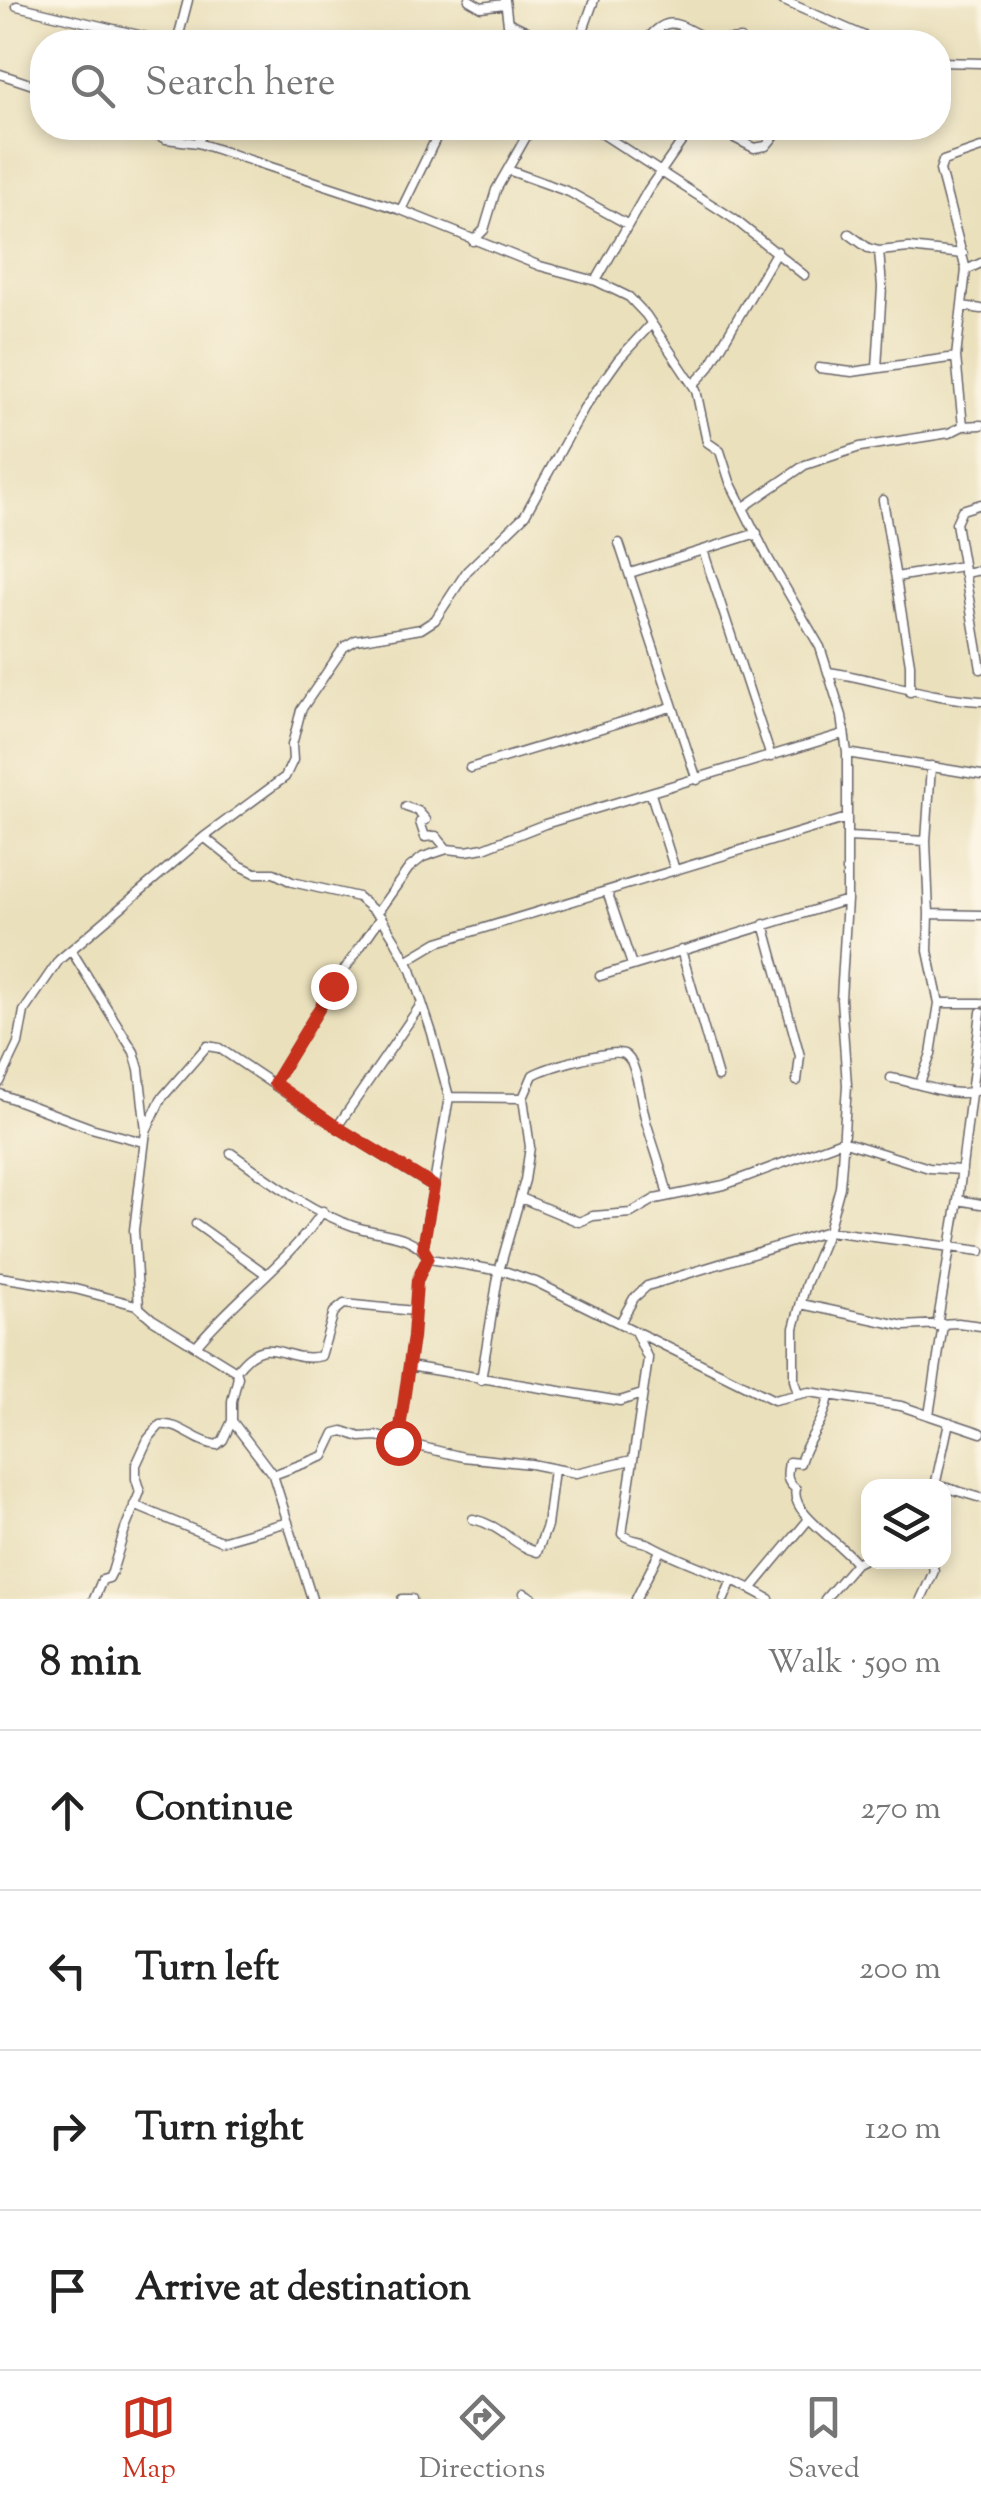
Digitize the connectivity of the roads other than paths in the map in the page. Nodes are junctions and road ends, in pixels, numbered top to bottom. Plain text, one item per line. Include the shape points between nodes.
1 (188, 0) edge
2 (468, 0) edge
3 (594, 0) edge
4 (782, 0) edge
5 (504, 2) edge
6 (17, 6) dead end
7 (508, 22) junction
8 (118, 30) edge
9 (180, 30) edge
10 (508, 30) edge
11 (525, 30) edge
12 (583, 30) edge
13 (658, 30) edge
14 (691, 30) edge
15 (844, 30) edge
16 (951, 62) edge
17 (981, 63) edge
18 (0, 74) edge
19 (30, 84) edge
20 (174, 140) edge
21 (199, 140) edge
22 (435, 140) edge
23 (524, 140) edge
24 (610, 140) edge
25 (683, 140) edge
26 (738, 140) edge
27 (771, 140) edge
28 (198, 143) junction
29 (981, 148) edge
30 (508, 170) junction
31 (660, 173) junction
32 (401, 210) junction
33 (627, 224) junction
34 (848, 234) dead end
35 (474, 241) junction
36 (880, 251) junction
37 (776, 252) junction
38 (962, 254) junction
39 (981, 264) edge
40 (966, 270) junction
41 (804, 275) dead end
42 (596, 281) junction
43 (962, 306) junction
44 (981, 309) edge
45 (651, 324) junction
46 (880, 348) junction
47 (956, 357) junction
48 (898, 366) junction
49 (819, 368) dead end
50 (877, 368) junction
51 (693, 385) junction
52 (963, 426) junction
53 (981, 426) edge
54 (882, 500) dead end
55 (981, 504) edge
56 (744, 507) junction
57 (757, 533) junction
58 (619, 543) dead end
59 (703, 550) junction
60 (963, 570) junction
61 (981, 570) edge
62 (630, 573) junction
63 (896, 577) junction
64 (981, 669) edge
65 (829, 672) junction
66 (910, 692) junction
67 (981, 700) edge
68 (671, 706) junction
69 (844, 734) junction
70 (846, 753) junction
71 (771, 757) junction
72 (931, 766) junction
73 (470, 768) dead end
74 (981, 775) edge
75 (697, 780) junction
76 (651, 794) junction
77 (406, 807) dead end
78 (847, 818) junction
79 (848, 836) junction
80 (204, 837) junction
81 (926, 840) junction
82 (447, 848) junction
83 (675, 870) junction
84 (607, 890) junction
85 (846, 900) junction
86 (928, 914) junction
87 (379, 915) junction
88 (981, 915) edge
89 (764, 924) junction
90 (71, 950) junction
91 (681, 950) junction
92 (406, 961) junction
93 (632, 965) junction
94 (600, 976) dead end
95 (422, 1003) junction
96 (939, 1003) junction
97 (981, 1003) edge
98 (981, 1012) edge
99 (718, 1077) dead end
100 (891, 1078) dead end
101 (0, 1082) edge
102 (797, 1082) dead end
103 (274, 1083) junction
104 (920, 1083) junction
105 (977, 1090) edge
106 (0, 1094) edge
107 (449, 1097) junction
108 (523, 1098) junction
109 (337, 1127) junction
110 (146, 1130) junction
111 (842, 1140) junction
112 (143, 1142) junction
113 (230, 1152) dead end
114 (962, 1170) junction
115 (434, 1186) junction
116 (668, 1196) junction
117 (520, 1198) junction
118 (958, 1200) junction
119 (981, 1204) edge
120 (322, 1211) junction
121 (196, 1224) dead end
122 (828, 1231) junction
123 (950, 1248) junction
124 (981, 1251) edge
125 (426, 1252) junction
126 (500, 1270) junction
127 (266, 1274) junction
128 (0, 1277) edge
129 (802, 1304) junction
130 (139, 1307) junction
131 (414, 1311) junction
132 (620, 1323) junction
133 (940, 1326) junction
134 (981, 1326) edge
135 (634, 1330) junction
136 (196, 1346) junction
137 (666, 1346) junction
138 (648, 1358) junction
139 (408, 1366) junction
140 (236, 1372) junction
141 (481, 1380) junction
142 (642, 1394) junction
143 (798, 1394) junction
144 (829, 1396) junction
145 (928, 1415) junction
146 (232, 1422) junction
147 (950, 1422) junction
148 (981, 1432) edge
149 (398, 1442) junction
150 (632, 1460) junction
151 (554, 1469) junction
152 (273, 1475) junction
153 (940, 1479) edge
154 (951, 1489) edge
155 (981, 1498) edge
156 (134, 1505) junction
157 (473, 1519) dead end
158 (809, 1520) junction
159 (288, 1522) junction
160 (660, 1551) junction
161 (861, 1560) edge
162 (856, 1563) junction
163 (934, 1569) edge
164 (732, 1580) junction
165 (751, 1588) junction
166 (524, 1593) dead end
167 (94, 1599) edge
168 (312, 1599) edge
169 (402, 1599) edge
170 (412, 1599) edge
171 (534, 1599) edge
172 (636, 1599) edge
173 (724, 1599) edge
174 (769, 1599) edge
175 (825, 1599) edge
176 (921, 1599) edge

1 - 9 street
2 - 5 street via 480,6
3 - 12 street
4 - 15 street
5 - 7 street
6 - 8 street
7 - 10 street
7 - 11 street
13 - 14 street via 669,22
16 - 17 street
18 - 19 street
20 - 28 street
21 - 28 street
22 - 32 street
23 - 30 street
24 - 31 street
25 - 31 street
26 - 27 street via 754,148
28 - 32 street
29 - 38 street via 940,166
30 - 33 street via 569,192
30 - 35 street
31 - 33 street
31 - 37 street
32 - 35 street
33 - 42 street
34 - 36 street
35 - 42 street
36 - 38 street
36 - 46 street
37 - 41 street
37 - 51 street
38 - 40 street
39 - 40 street
40 - 43 street
42 - 45 street via 629,298
43 - 44 street
43 - 47 street
45 - 51 street
45 - 80 street via 587,404 525,515 467,570 435,620 356,640 339,652 301,710 290,771
46 - 48 street
46 - 50 street
47 - 48 street
47 - 52 street
48 - 50 street
49 - 50 street
51 - 56 street via 707,442 720,451
52 - 53 street
52 - 56 street via 804,465
54 - 63 street
55 - 60 street via 958,516
56 - 57 street
57 - 59 street
57 - 65 street
58 - 62 street
59 - 62 street
59 - 71 street
60 - 61 street
60 - 63 street
60 - 64 street
62 - 68 street
63 - 66 street
65 - 66 street
65 - 69 street
66 - 67 street
68 - 73 street
68 - 75 street
69 - 70 street
69 - 71 street
70 - 72 street
70 - 78 street
71 - 75 street
72 - 74 street
72 - 81 street
75 - 76 street
76 - 82 street via 484,848
76 - 83 street
77 - 82 street via 426,820 420,822 425,837 436,836
78 - 79 street
78 - 83 street
79 - 81 street
79 - 85 street
80 - 87 street via 248,870 358,898
80 - 90 street
81 - 86 street
82 - 87 street via 416,862
83 - 84 street
84 - 92 street via 438,942
84 - 93 street
85 - 89 street
85 - 111 street
86 - 88 street
86 - 96 street
87 - 92 street
87 - 103 street
89 - 91 street
89 - 102 street via 800,1056
90 - 101 street via 30,1000
90 - 110 street via 134,1052
91 - 93 street
91 - 99 street
92 - 95 street
93 - 94 street
95 - 107 street
95 - 109 street
96 - 97 street
96 - 104 street
98 - 105 street
100 - 104 street
103 - 109 street
103 - 110 street via 208,1046 161,1099
104 - 105 street
105 - 114 street
106 - 112 street
107 - 108 street
107 - 115 street
108 - 116 street via 537,1072 620,1052 628,1056
108 - 117 street via 530,1147
109 - 115 street
110 - 112 street
111 - 114 street via 929,1168
111 - 116 street via 724,1185
111 - 122 street via 840,1186
112 - 130 street via 134,1230
113 - 120 street
114 - 118 street
115 - 125 street
116 - 117 street via 630,1213 580,1222
117 - 126 street
118 - 119 street
118 - 123 street
120 - 125 street via 416,1242
120 - 127 street
121 - 127 street
122 - 123 street
122 - 129 street
122 - 132 street via 647,1286
123 - 124 street
123 - 133 street
125 - 126 street
125 - 131 street
126 - 132 street
126 - 141 street
127 - 136 street
128 - 130 street
129 - 133 street via 904,1326
129 - 143 street via 792,1348
130 - 136 street
131 - 139 street
131 - 140 street via 344,1304 334,1312 321,1356 262,1350 247,1356
132 - 135 street
133 - 134 street
133 - 145 street
135 - 137 street
135 - 138 street
136 - 140 street
137 - 138 street
137 - 143 street via 774,1400
138 - 142 street
139 - 141 street
139 - 149 street
140 - 146 street
141 - 142 street via 620,1401
142 - 150 street
143 - 144 street
144 - 145 street
144 - 158 street via 825,1419 800,1463 789,1462 786,1476
145 - 147 street
146 - 152 street
146 - 156 street via 224,1440 212,1445 160,1425 136,1464 140,1492
147 - 148 street
147 - 153 street
149 - 151 street
149 - 152 street via 339,1431 324,1456
150 - 151 street via 582,1474
150 - 160 street via 622,1534
151 - 157 street via 537,1552 492,1523
152 - 159 street
154 - 155 street
156 - 159 street via 221,1541
156 - 167 street via 112,1572
158 - 162 street
158 - 165 street
159 - 168 street
160 - 164 street
160 - 172 street
161 - 162 street
162 - 175 street
163 - 176 street
164 - 165 street
164 - 173 street
165 - 174 street
166 - 171 street
169 - 170 street

